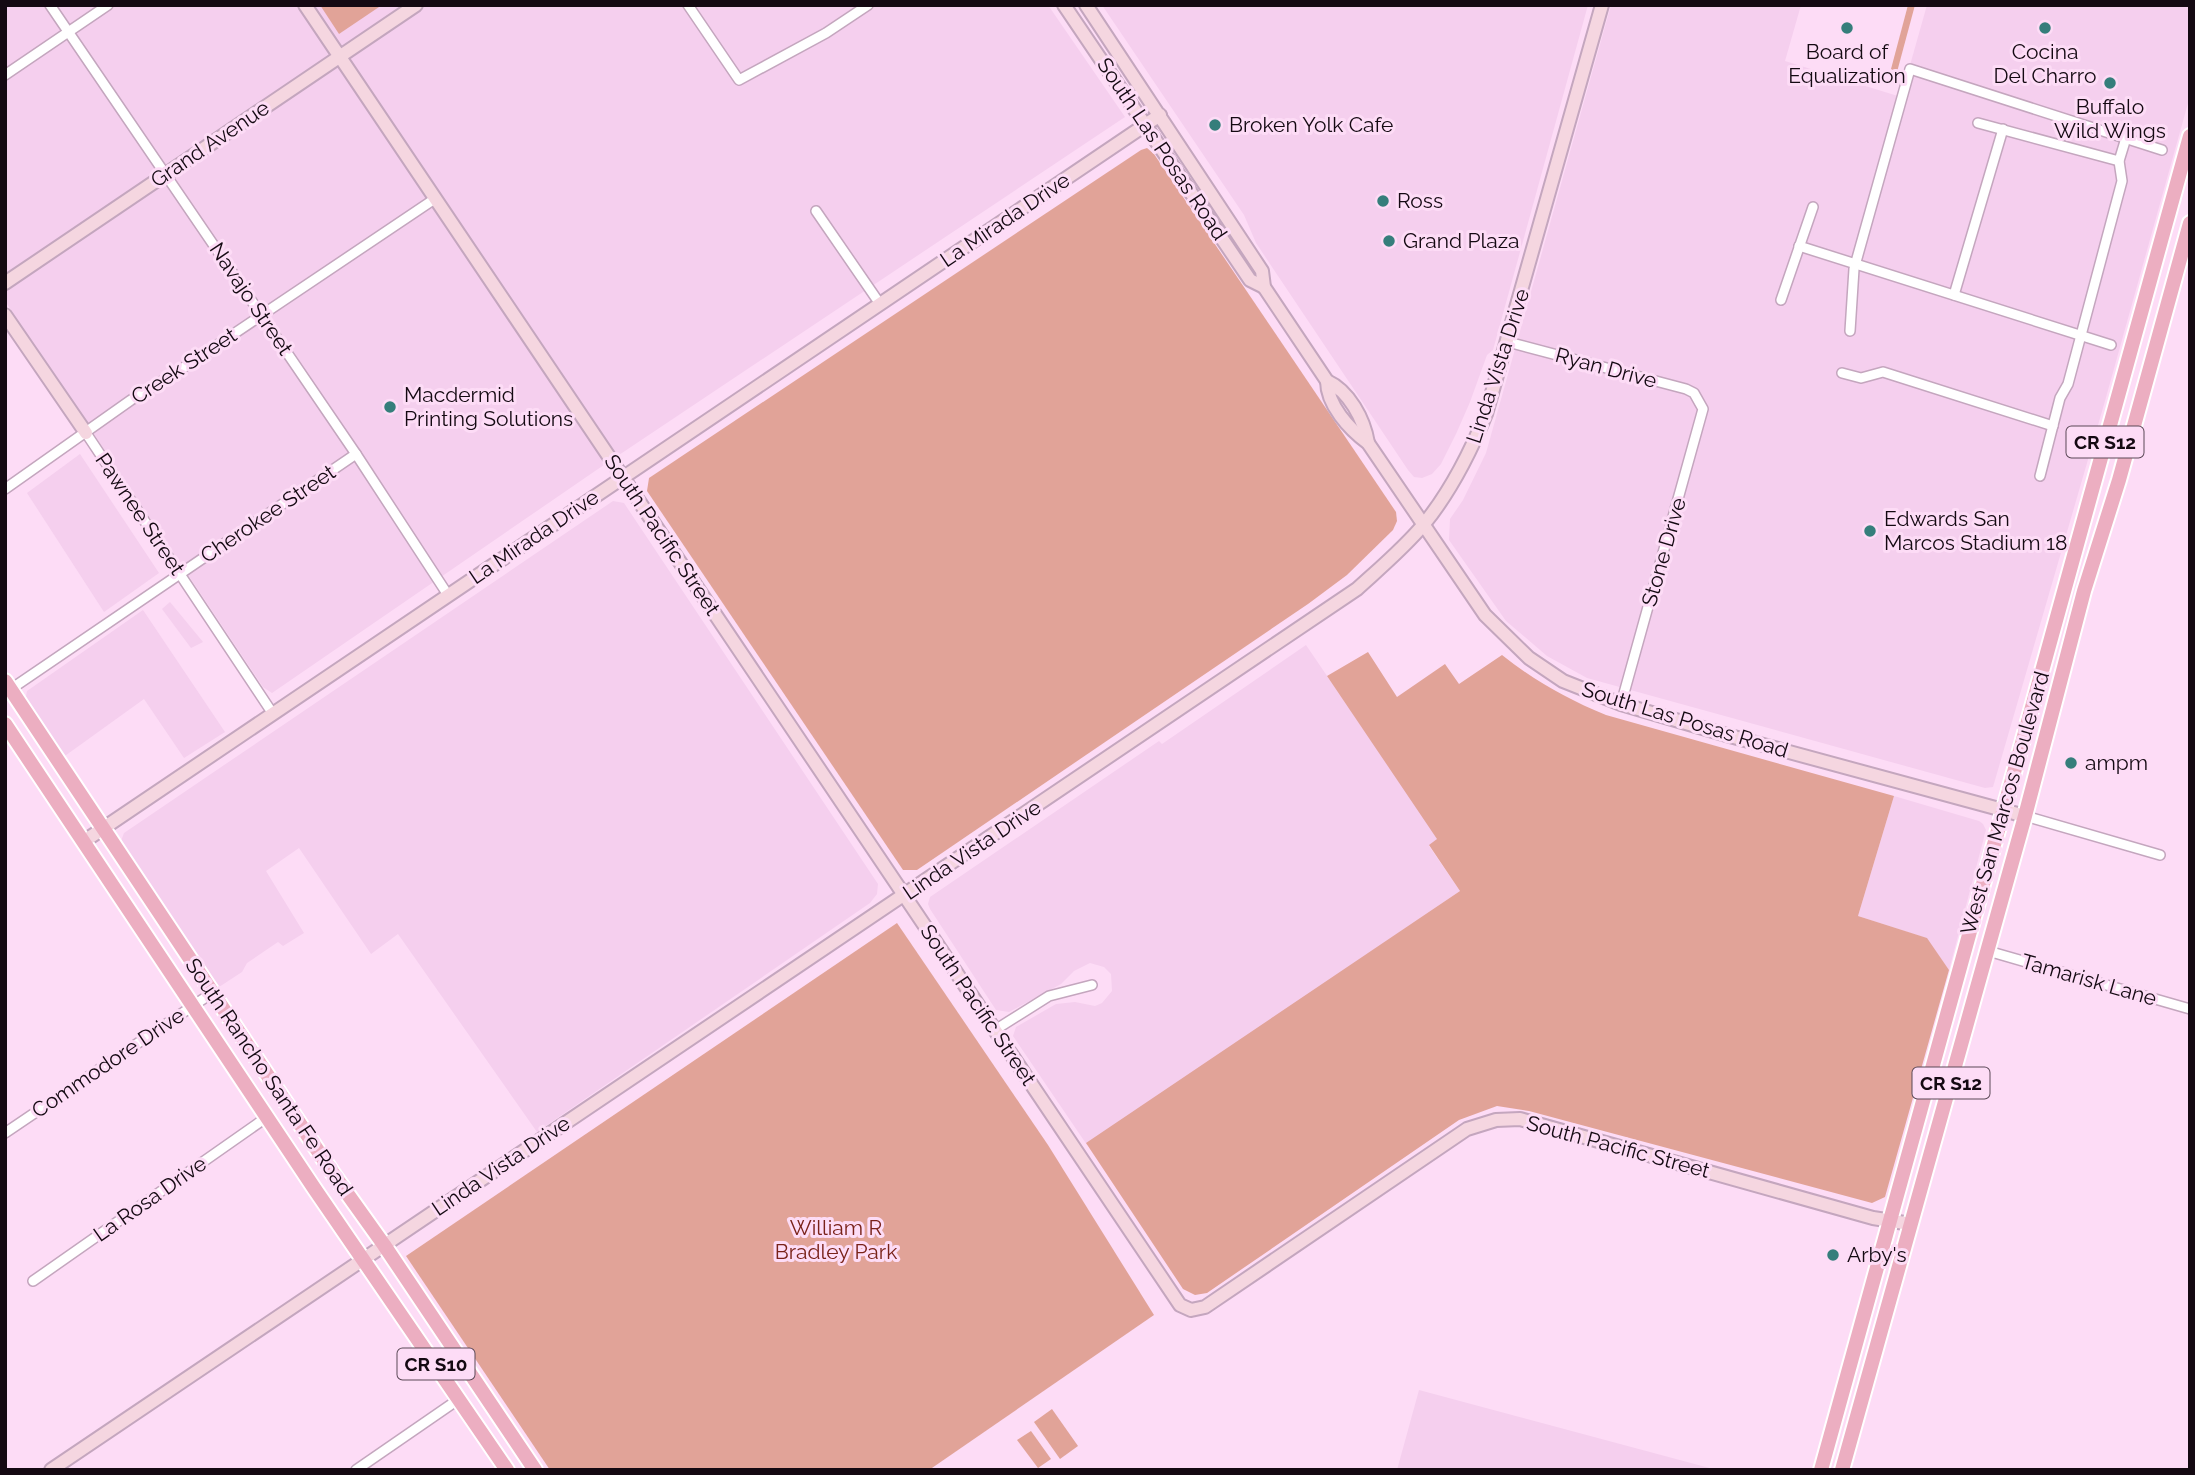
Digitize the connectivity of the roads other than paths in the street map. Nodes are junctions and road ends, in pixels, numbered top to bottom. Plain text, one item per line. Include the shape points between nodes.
1 (50, 5) edge
2 (108, 5) edge
3 (305, 5) edge
4 (416, 5) edge
5 (688, 5) edge
6 (869, 5) edge
7 (1064, 5) edge
8 (1086, 5) edge
9 (1602, 5) edge
10 (68, 32) junction
11 (341, 55) junction
12 (5, 75) edge
13 (1160, 115) junction
14 (1978, 123) dead end
15 (1146, 125) junction
16 (2003, 129) junction
17 (2190, 136) edge
18 (2126, 138) junction
19 (2162, 150) dead end
20 (2119, 161) junction
21 (166, 174) junction
22 (436, 198) junction
23 (1813, 207) dead end
24 (816, 211) dead end
25 (2190, 223) edge
26 (1799, 246) junction
27 (1856, 264) junction
28 (5, 283) edge
29 (1264, 287) junction
30 (1954, 295) junction
31 (1781, 300) dead end
32 (880, 304) junction
33 (5, 315) edge
34 (261, 315) junction
35 (1850, 331) dead end
36 (2081, 335) junction
37 (1508, 342) junction
38 (2111, 345) dead end
39 (2130, 351) junction
40 (2152, 358) junction
41 (1842, 373) dead end
42 (1700, 401) joint
43 (2053, 426) junction
44 (86, 433) junction
45 (356, 454) junction
46 (2040, 476) dead end
47 (623, 477) junction
48 (5, 489) edge
49 (1424, 524) junction
50 (2074, 554) junction
51 (181, 574) junction
52 (448, 595) junction
53 (2066, 662) junction
54 (7, 688) edge
55 (1621, 704) junction
56 (273, 714) junction
57 (5, 723) edge
58 (2003, 810) junction
59 (2025, 816) junction
60 (103, 829) junction
61 (83, 842) junction
62 (2160, 855) dead end
63 (905, 896) junction
64 (1988, 951) junction
65 (1092, 985) dead end
66 (212, 993) junction
67 (192, 1006) junction
68 (2190, 1009) edge
69 (995, 1030) junction
70 (267, 1118) junction
71 (5, 1133) edge
72 (1888, 1220) junction
73 (1911, 1224) junction
74 (384, 1245) junction
75 (364, 1259) junction
76 (33, 1281) dead end
77 (459, 1399) junction
78 (51, 1470) edge
79 (356, 1470) edge
80 (507, 1470) edge
81 (535, 1470) edge
82 (1821, 1470) edge
83 (1842, 1470) edge

1 - 10 street, Navajo Street
2 - 10 street
3 - 11 main road, South Pacific Street
4 - 11 main road, Grand Avenue
5 - 6 street via 739,80
7 - 15 main road, South Las Posas Road
8 - 13 main road, South Las Posas Road
9 - 37 main road, Linda Vista Drive
10 - 12 street
10 - 21 street, Navajo Street
11 - 21 main road, Grand Avenue
11 - 22 main road, South Pacific Street
13 - 15 main road, La Mirada Drive
13 - 29 main road, South Las Posas Road via 1262,271
14 - 16 street
15 - 29 main road, South Las Posas Road via 1250,280
15 - 32 main road, La Mirada Drive
16 - 20 street
16 - 30 street
17 - 39 main road, West San Marcos Boulevard / CR S12
18 - 19 street
18 - 20 street
18 - 27 street via 1910,69
20 - 36 street via 2122,181
21 - 28 main road, Grand Avenue
21 - 34 street, Navajo Street
22 - 34 street, Creek Street
22 - 47 main road, South Pacific Street
23 - 26 street
24 - 32 street
25 - 40 main road, West San Marcos Boulevard / CR S12
26 - 27 street
26 - 31 street
27 - 30 street
27 - 35 street
29 - 49 main road, South Las Posas Road via 1327,381 1338,386 1365,424 1368,443
30 - 36 street
32 - 47 main road, La Mirada Drive
33 - 44 main road, Pawnee Street
34 - 44 street, Creek Street
34 - 45 street, Navajo Street
36 - 38 street
36 - 43 street
37 - 42 street, Ryan Drive via 1686,389
37 - 49 main road, Linda Vista Drive via 1469,456
39 - 40 main road
39 - 50 main road, West San Marcos Boulevard / CR S12
40 - 53 main road, West San Marcos Boulevard / CR S12
41 - 43 street via 1861,378 1884,372
42 - 55 street, Stone Drive via 1702,418
43 - 46 street
44 - 48 street, Creek Street
44 - 51 street, Pawnee Street
45 - 51 street, Cherokee Street
45 - 52 street, Navajo Street
47 - 52 main road, La Mirada Drive
47 - 63 main road, South Pacific Street
49 - 55 main road, South Las Posas Road via 1469,593 1529,658 1563,681
49 - 63 main road, Linda Vista Drive via 1357,589
50 - 53 main road via 2081,564 2065,625
50 - 58 main road, West San Marcos Boulevard / CR S12
51 - 54 street, Cherokee Street
51 - 56 street, Pawnee Street
52 - 56 main road, La Mirada Drive
53 - 59 main road, West San Marcos Boulevard / CR S12
54 - 60 main road, South Rancho Santa Fe Road / CR S10
55 - 58 main road, South Las Posas Road
56 - 60 main road, La Mirada Drive
57 - 61 main road, South Rancho Santa Fe Road / CR S10
58 - 59 main road, South Las Posas Road
58 - 72 main road, West San Marcos Boulevard / CR S12
59 - 62 street
59 - 64 main road, West San Marcos Boulevard / CR S12
60 - 61 main road, La Mirada Drive
60 - 66 main road, South Rancho Santa Fe Road / CR S10
61 - 67 main road, South Rancho Santa Fe Road / CR S10
63 - 69 main road, South Pacific Street
63 - 74 main road, Linda Vista Drive
64 - 68 street, Tamarisk Lane
64 - 73 main road, West San Marcos Boulevard / CR S12
65 - 69 street via 1049,996
66 - 67 street, Commodore Drive
66 - 74 main road, South Rancho Santa Fe Road / CR S10
67 - 70 main road, South Rancho Santa Fe Road / CR S10
67 - 71 street, Commodore Drive
69 - 72 main road, South Pacific Street via 1174,1298 1191,1310 1205,1307 1467,1129 1496,1120 1520,1119
70 - 75 main road, South Rancho Santa Fe Road / CR S10
70 - 76 street, La Rosa Drive
72 - 73 main road, South Pacific Street
72 - 82 main road, West San Marcos Boulevard / CR S12
73 - 83 main road, West San Marcos Boulevard / CR S12
74 - 75 main road, Linda Vista Drive
74 - 81 main road, South Rancho Santa Fe Road / CR S10
75 - 77 main road, South Rancho Santa Fe Road / CR S10
75 - 78 main road, Linda Vista Drive
77 - 79 street
77 - 80 main road, South Rancho Santa Fe Road / CR S10

